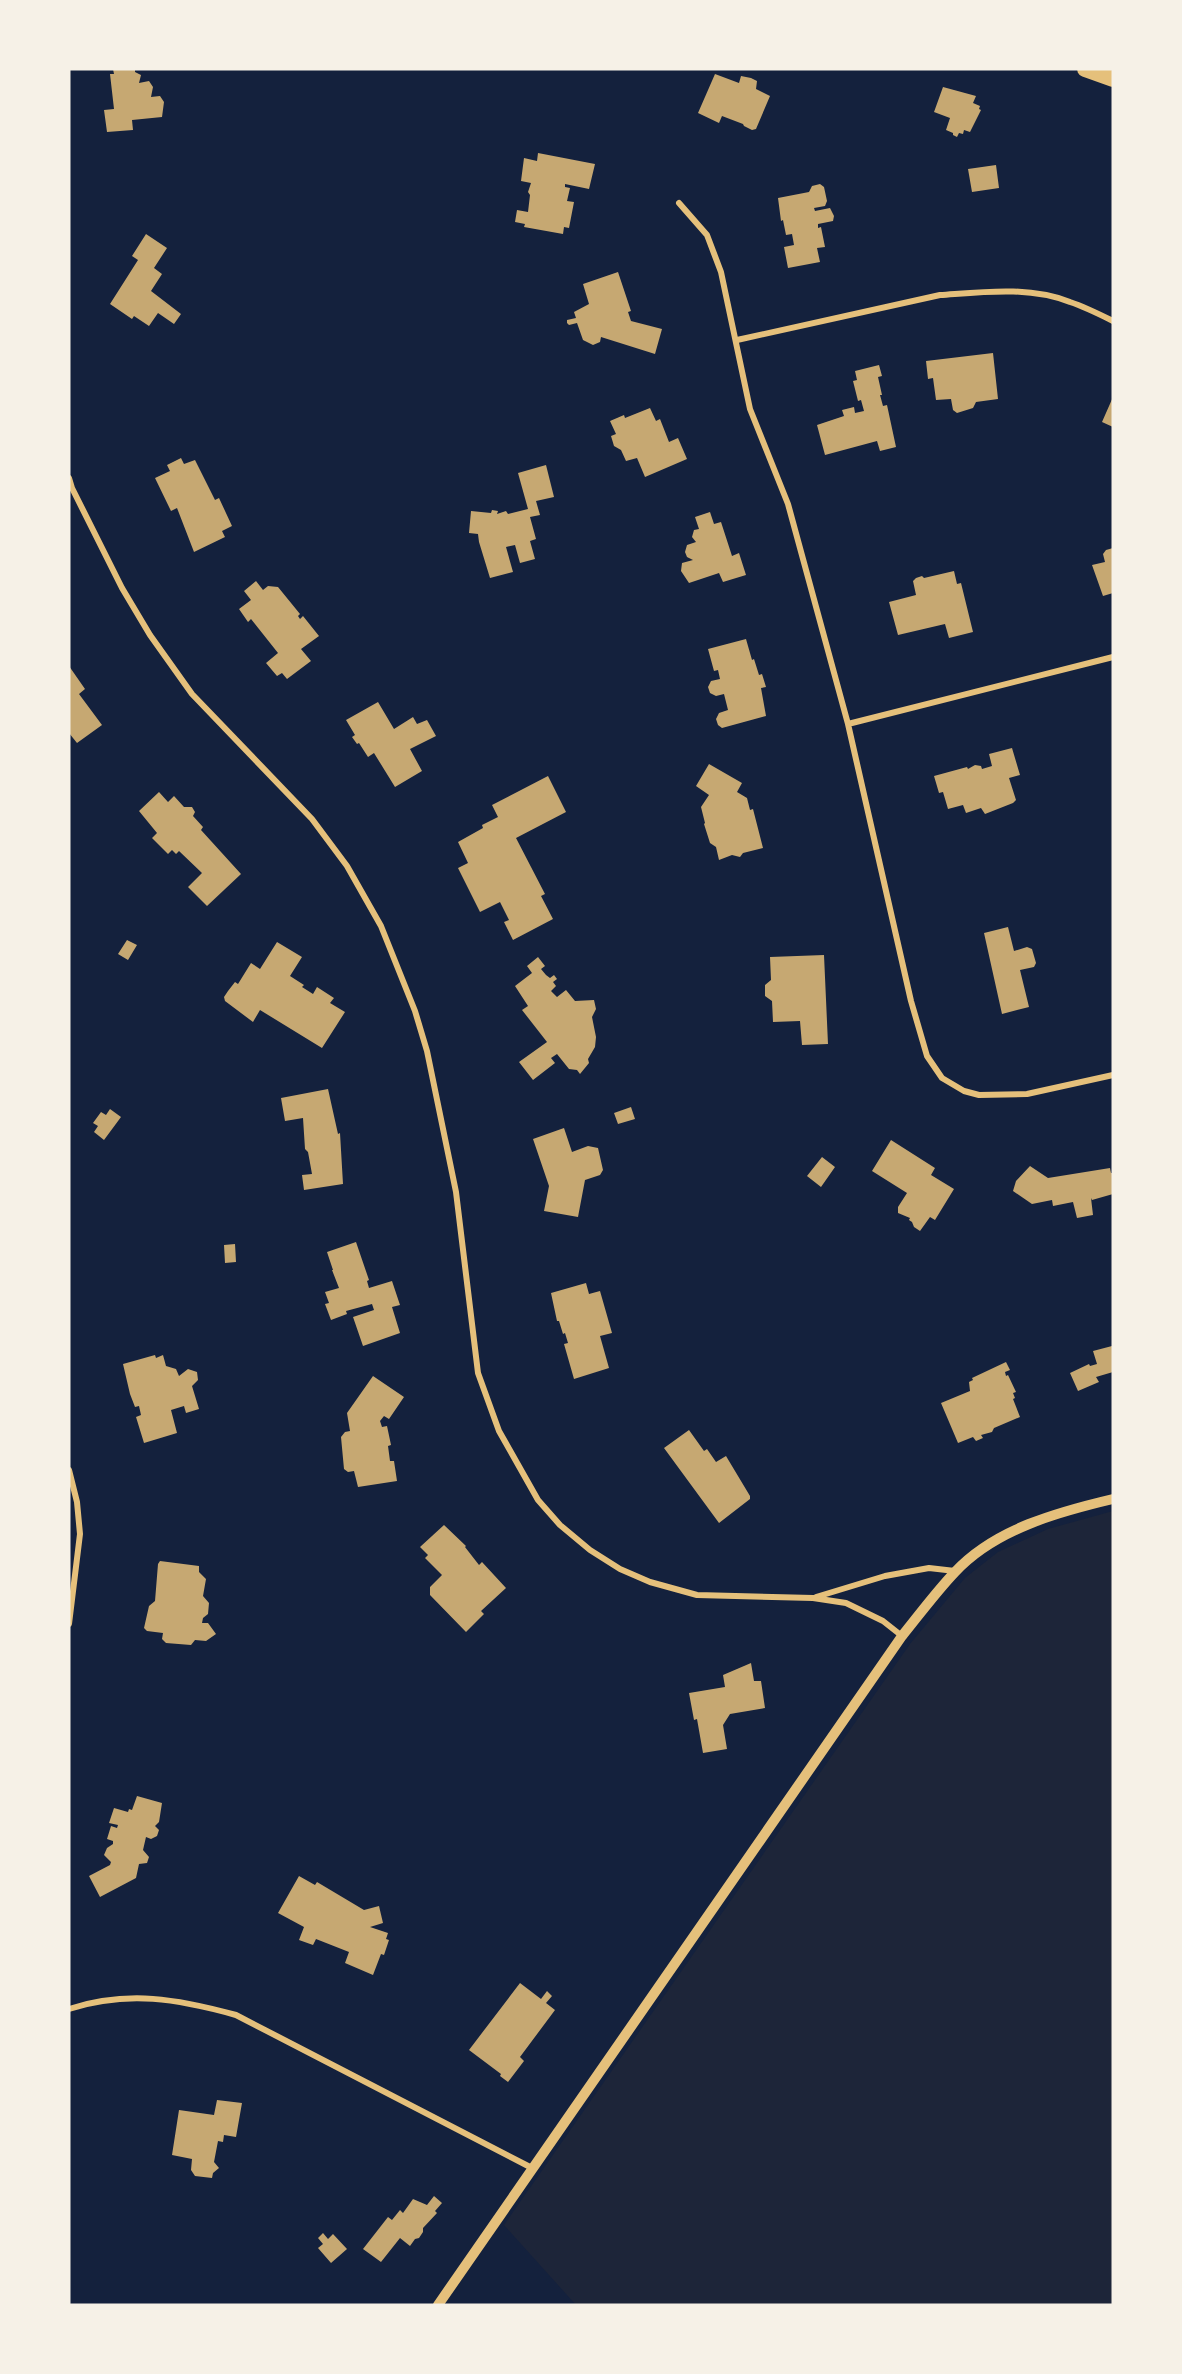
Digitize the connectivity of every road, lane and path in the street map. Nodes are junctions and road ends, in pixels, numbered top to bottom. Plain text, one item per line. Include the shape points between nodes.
1 (1085, 69) edge
2 (1113, 79) edge
3 (679, 203) dead end
4 (1113, 321) edge
5 (737, 340) junction
6 (69, 478) edge
7 (1113, 657) edge
8 (848, 724) junction
9 (1113, 1075) edge
10 (69, 1470) edge
11 (1113, 1499) edge
12 (956, 1571) junction
13 (813, 1598) junction
14 (69, 1624) edge
15 (902, 1636) junction
16 (69, 2009) edge
17 (532, 2168) junction
18 (438, 2305) edge

1 - 2 highway
3 - 5 street via 707,235 721,272
4 - 5 street via 1069,301 1041,294 973,293 940,295
5 - 8 street via 750,409 788,504
6 - 13 street via 122,588 150,635 192,694 312,819 346,866 381,926 427,1051 456,1192 478,1373 499,1431 538,1500 590,1550 650,1582 697,1595
7 - 8 street
8 - 9 street via 911,1001 927,1056 942,1078 964,1092 988,1095 1027,1094
10 - 14 street via 80,1534
11 - 12 street via 1033,1523 992,1541
12 - 13 street via 929,1568 881,1577
12 - 15 street
13 - 15 street via 863,1610
15 - 17 street
16 - 17 street via 138,1998 187,2002 236,2015
17 - 18 street

